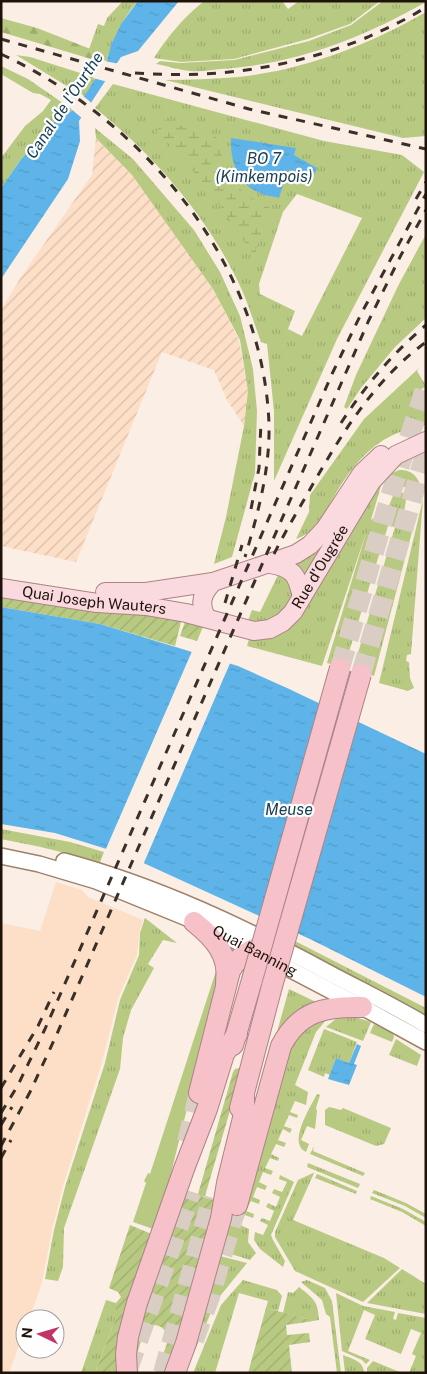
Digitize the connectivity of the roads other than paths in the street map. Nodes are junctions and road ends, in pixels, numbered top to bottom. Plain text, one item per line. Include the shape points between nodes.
1 (426, 434) edge
2 (426, 441) edge
3 (270, 564) junction
4 (1, 576) edge
5 (213, 582) junction
6 (1, 588) edge
7 (302, 597) junction
8 (186, 613) joint
9 (206, 617) junction
10 (340, 668) tunnel mouth
11 (361, 674) tunnel mouth
12 (1, 846) edge
13 (1, 856) edge
14 (194, 922) junction
15 (279, 946) junction
16 (252, 950) junction
17 (226, 984) junction
18 (362, 1006) junction
19 (426, 1025) edge
20 (237, 1034) junction
21 (426, 1042) edge
22 (199, 1093) tunnel mouth
23 (244, 1095) junction
24 (191, 1192) tunnel mouth
25 (212, 1198) tunnel mouth
26 (237, 1205) tunnel mouth
27 (127, 1373) edge
28 (175, 1373) edge

1 - 3 main road, Rue d'Ougrée via 410,436 390,447 362,473 325,529 310,545
2 - 7 main road, Rue d'Ougrée via 396,455 371,482
3 - 5 main road, Rue d'Ougrée
3 - 7 main road via 284,566 298,578
4 - 5 main road, Quai Joseph Wauters via 124,593
5 - 9 main road via 201,598 201,608
6 - 8 main road, Quai Joseph Wauters
7 - 9 main road, Rue d'Ougrée via 283,622 270,629 254,631
8 - 9 main road, Rue d'Ougrée
10 - 20 highway, bridge
11 - 23 highway, bridge
12 - 15 main road, Quai Banning via 92,868 199,908
13 - 14 main road, Quai Banning via 78,875
14 - 16 main road, Quai Banning
14 - 17 highway via 214,940 222,953 227,969
15 - 16 highway via 267,945
15 - 19 main road, Quai Banning
16 - 17 highway via 235,962
16 - 18 main road, Quai Banning
17 - 22 highway
18 - 21 main road, Quai Banning
18 - 26 highway via 323,1009 295,1024 287,1035
20 - 24 highway
20 - 27 highway via 224,1054 137,1303 128,1337
23 - 25 highway
23 - 28 highway via 244,1114 220,1218

